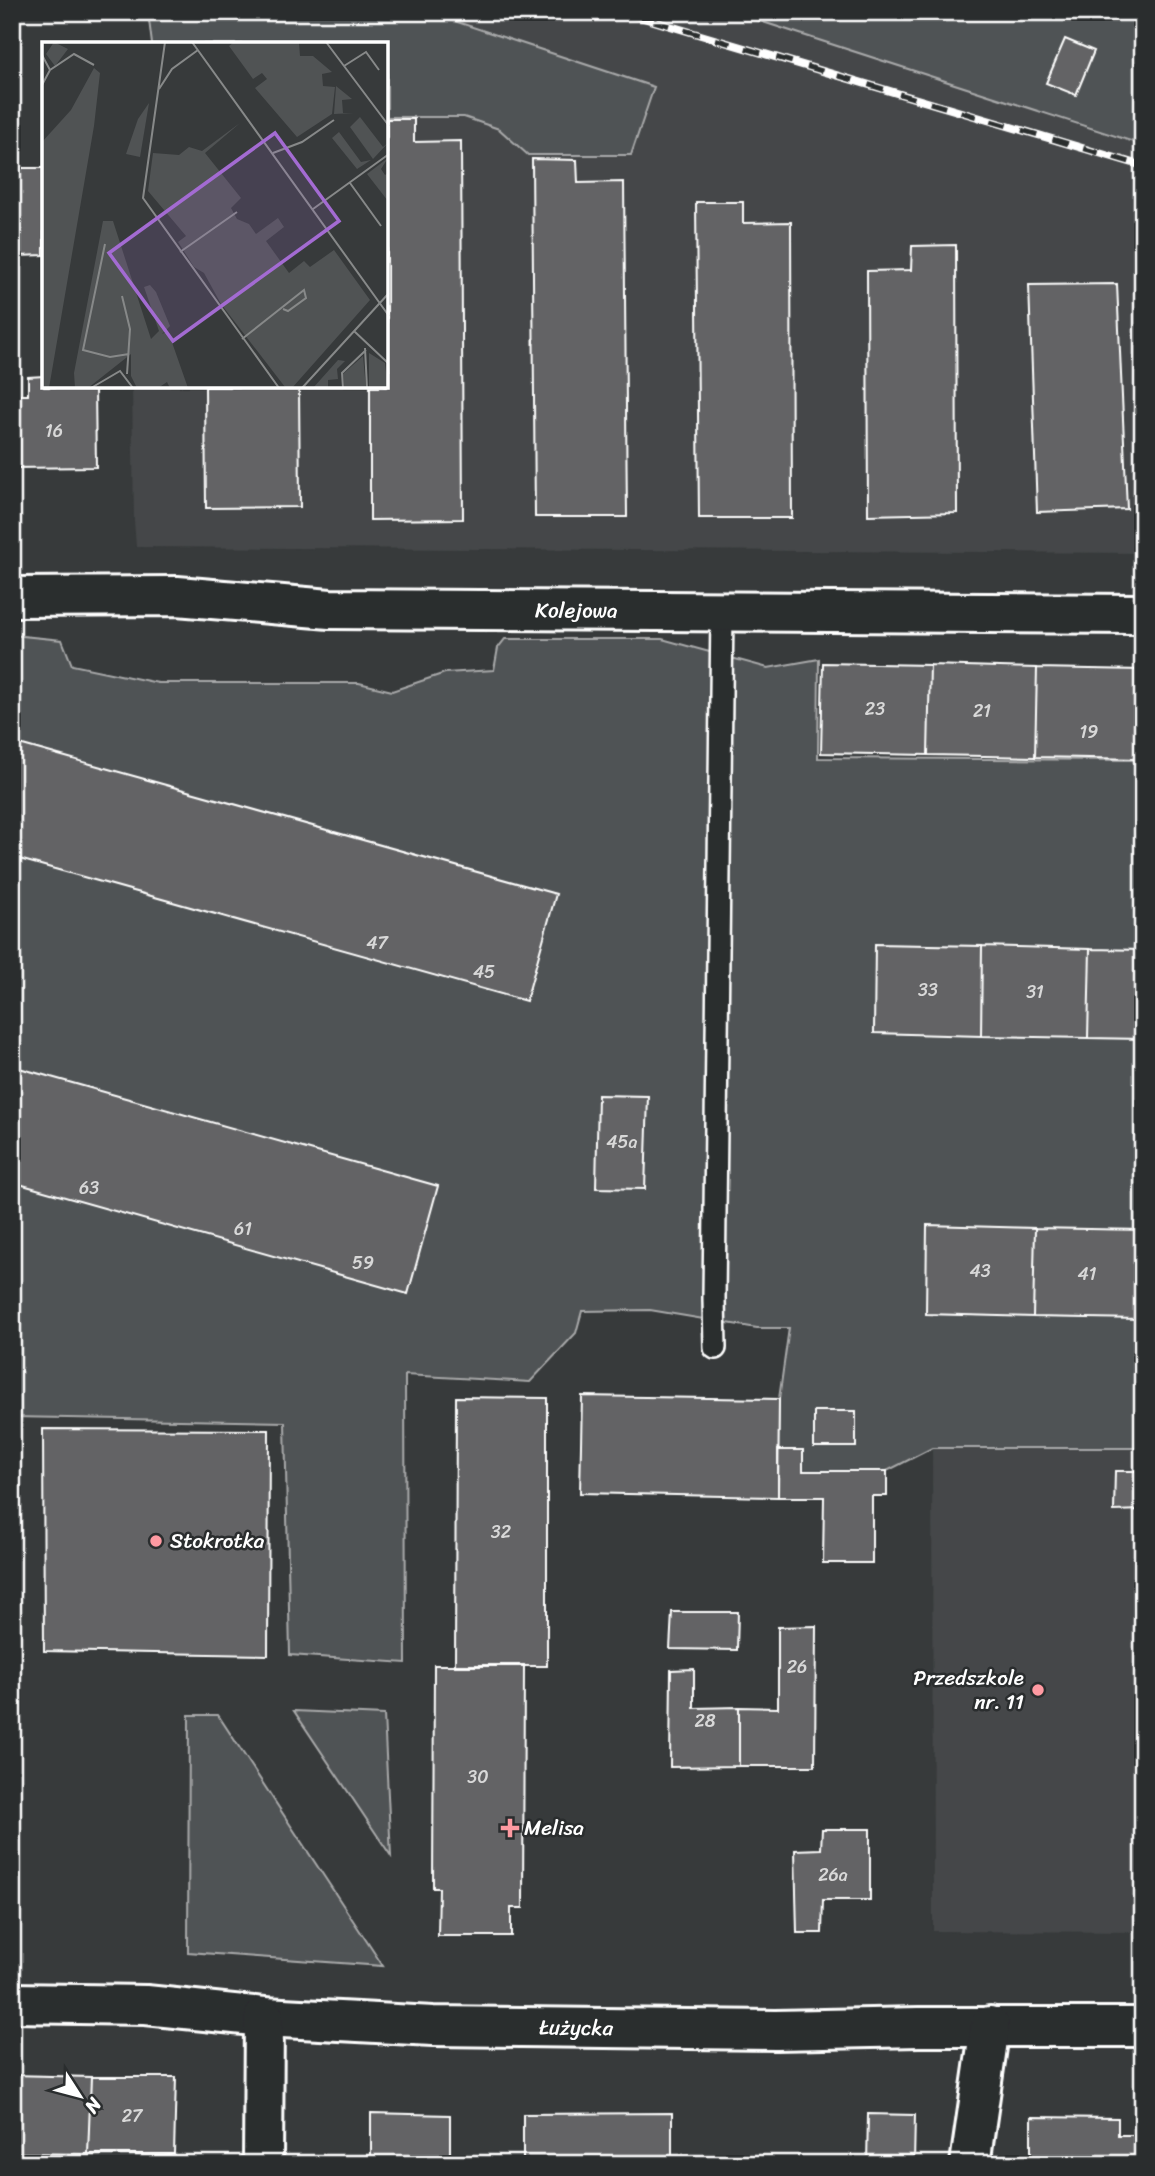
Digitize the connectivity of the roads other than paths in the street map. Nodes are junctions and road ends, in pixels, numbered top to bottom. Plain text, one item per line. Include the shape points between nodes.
1 (12, 597) edge
2 (722, 610) junction
3 (1143, 614) edge
4 (715, 1348) dead end
5 (12, 2003) edge
6 (264, 2017) junction
7 (990, 2026) junction
8 (1143, 2027) edge
9 (264, 2164) edge
10 (970, 2164) edge

1 - 2 street, Kolejowa via 177,596 330,609
2 - 3 street, Kolejowa
2 - 4 lane
5 - 6 street, Łużycka via 146,2005
6 - 7 street, Łużycka via 433,2026 643,2029
6 - 9 street
7 - 8 street, Łużycka
7 - 10 street

